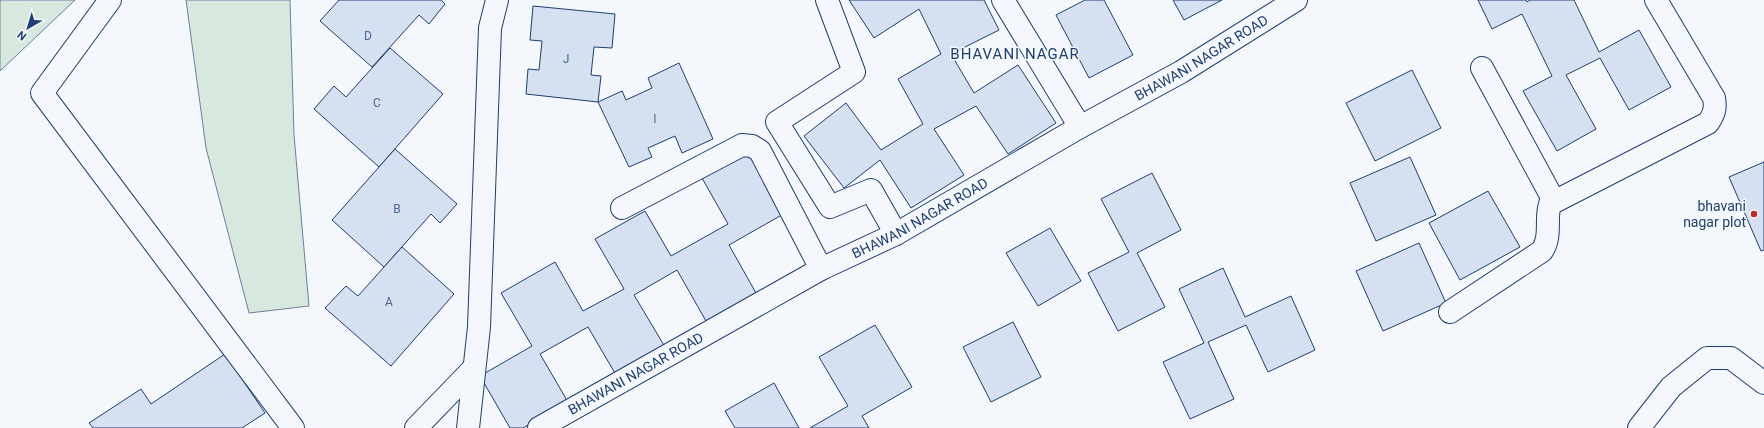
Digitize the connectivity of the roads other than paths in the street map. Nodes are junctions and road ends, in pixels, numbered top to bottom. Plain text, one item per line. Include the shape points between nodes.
1 (110, 0) edge
2 (497, 0) edge
3 (827, 0) edge
4 (1003, 0) edge
5 (1296, 0) edge
6 (1656, 0) edge
7 (1482, 68) dead end
8 (1080, 127) junction
9 (1554, 201) junction
10 (622, 208) dead end
11 (896, 234) junction
12 (821, 269) junction
13 (1450, 312) dead end
14 (474, 368) junction
15 (1764, 384) edge
16 (293, 428) edge
17 (416, 428) edge
18 (468, 428) edge
19 (539, 428) edge
20 (1639, 428) edge

1 - 16 street via 42,93
2 - 14 street via 490,28 479,327
3 - 11 street via 854,72 777,122 830,207 871,190
4 - 8 street
5 - 8 street, BHAWANI NAGAR ROAD via 1181,72
6 - 9 street via 1714,98 1716,107 1713,115 1708,123
7 - 9 street
8 - 11 street, BHAWANI NAGAR ROAD
9 - 13 street via 1548,211 1548,238 1542,251
10 - 12 street via 742,145 752,146 760,151
11 - 12 street, BHAWANI NAGAR ROAD
12 - 19 street, BHAWANI NAGAR ROAD
14 - 17 street
14 - 18 street
15 - 20 street via 1731,358 1707,358 1671,387

